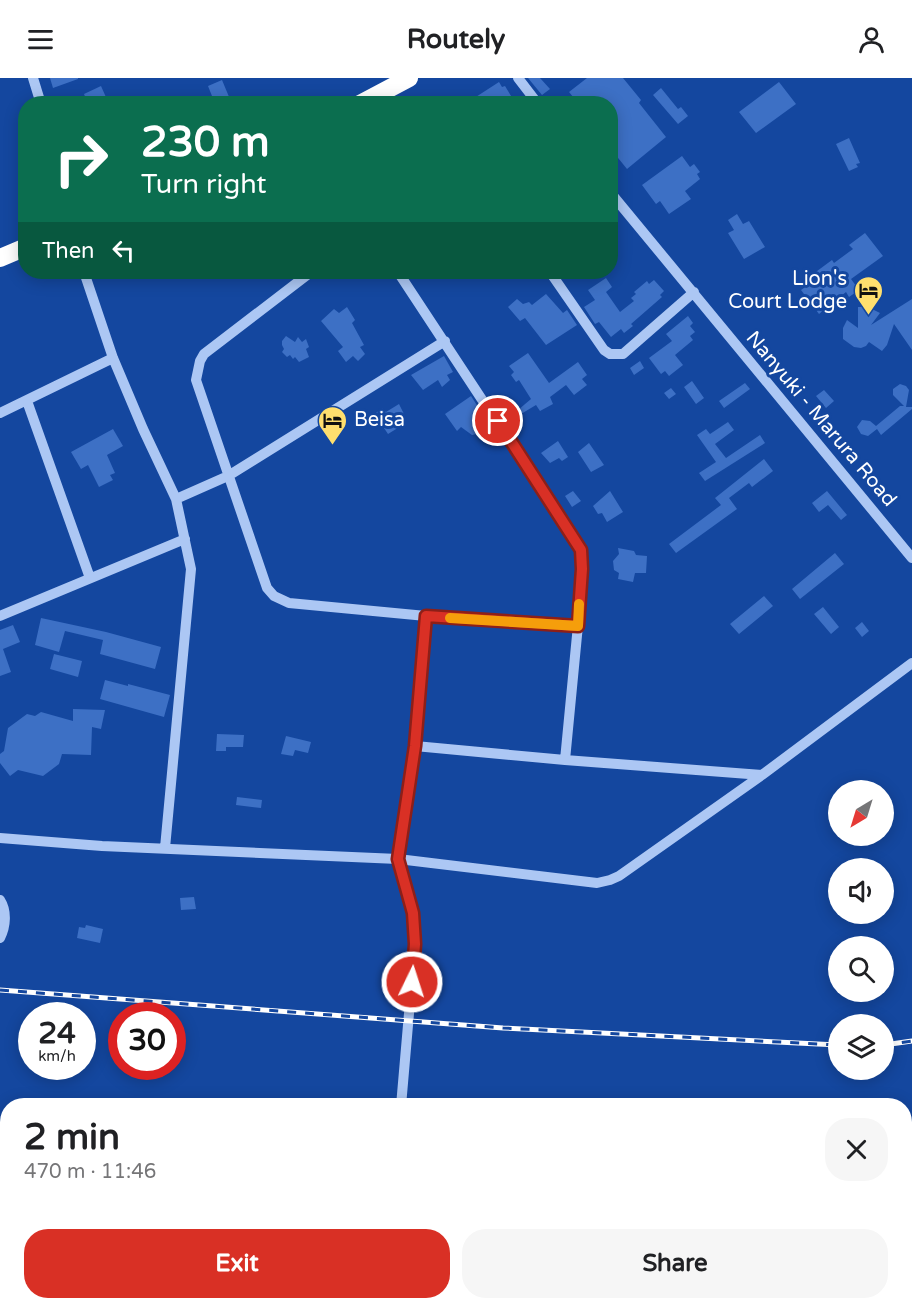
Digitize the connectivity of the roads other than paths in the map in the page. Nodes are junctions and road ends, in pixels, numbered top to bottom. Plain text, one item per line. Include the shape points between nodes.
1 (33, 78) edge
2 (409, 78) edge
3 (518, 78) edge
4 (39, 96) edge
5 (375, 96) edge
6 (532, 96) edge
7 (618, 202) edge
8 (18, 250) edge
9 (0, 258) edge
10 (86, 279) edge
11 (302, 279) edge
12 (403, 279) edge
13 (555, 279) edge
14 (694, 292) junction
15 (446, 341) junction
16 (113, 358) junction
17 (27, 401) junction
18 (0, 412) edge
19 (228, 476) junction
20 (176, 499) junction
21 (185, 539) junction
22 (912, 558) edge
23 (90, 578) junction
24 (0, 616) edge
25 (426, 616) junction
26 (578, 626) junction
27 (912, 663) edge
28 (415, 746) junction
29 (565, 760) junction
30 (762, 775) junction
31 (0, 838) edge
32 (165, 848) junction
33 (398, 859) junction
34 (0, 900) edge
35 (0, 938) edge
36 (402, 1098) edge

1 - 4 street
2 - 5 highway
3 - 6 street
7 - 14 street, Nanyuki - Marura Road
8 - 9 highway
10 - 16 street
11 - 19 street via 212,347 200,361 196,380
12 - 15 street
13 - 14 street via 604,350 615,356 623,354
14 - 22 street, Nanyuki - Marura Road
15 - 19 street
15 - 26 street via 581,550
16 - 17 street
16 - 20 street
17 - 18 street
17 - 23 street
19 - 20 street
19 - 25 street via 267,588 274,596 289,603
20 - 21 street
21 - 23 street
21 - 32 street via 191,569
23 - 24 street
25 - 26 street
25 - 28 street
26 - 29 street
27 - 30 street
28 - 29 street
28 - 33 street
29 - 30 street
30 - 33 street via 610,880 597,883
31 - 32 street
32 - 33 street
33 - 36 street via 413,913 415,944
34 - 35 street via 5,913

